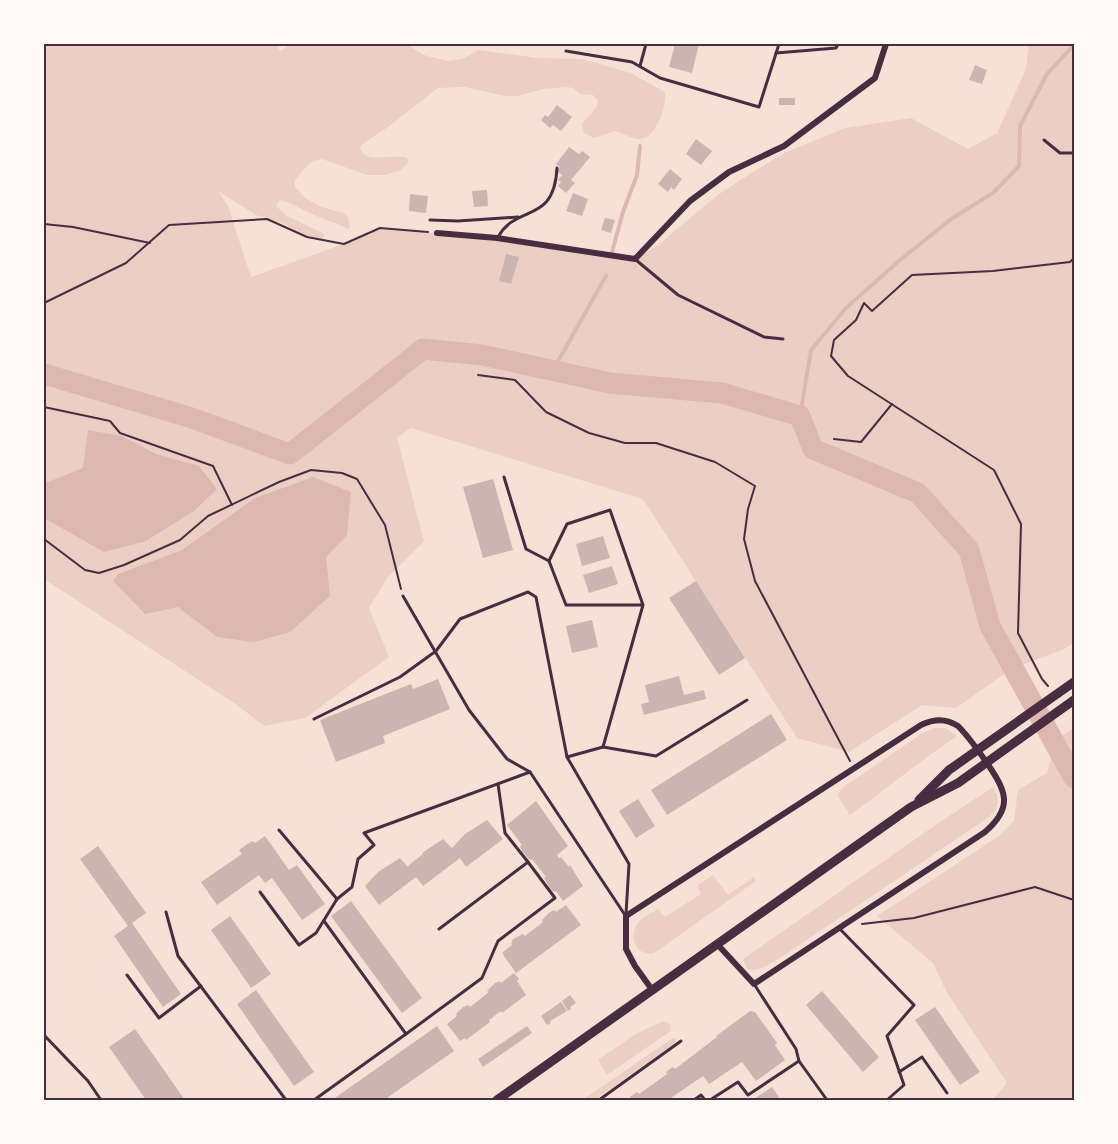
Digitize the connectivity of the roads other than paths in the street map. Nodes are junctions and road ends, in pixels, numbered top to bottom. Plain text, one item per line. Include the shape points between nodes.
1 (646, 44) edge
2 (779, 44) edge
3 (838, 44) edge
4 (886, 44) edge
5 (566, 51) dead end
6 (776, 53) junction
7 (640, 66) junction
8 (1044, 140) dead end
9 (1074, 153) edge
10 (557, 168) dead end
11 (520, 217) junction
12 (430, 220) dead end
13 (437, 233) road end
14 (497, 238) junction
15 (634, 259) junction
16 (783, 339) dead end
17 (504, 477) dead end
18 (549, 561) junction
19 (403, 597) road end
20 (643, 605) junction
21 (436, 651) junction
22 (1074, 682) edge
23 (747, 700) dead end
24 (1074, 700) edge
25 (314, 719) dead end
26 (603, 747) junction
27 (567, 757) junction
28 (530, 772) junction
29 (498, 784) junction
30 (911, 807) junction
31 (279, 830) dead end
32 (528, 862) junction
33 (260, 892) dead end
34 (337, 899) junction
35 (166, 912) dead end
36 (626, 916) junction
37 (324, 921) junction
38 (839, 928) junction
39 (439, 929) dead end
40 (718, 945) junction
41 (127, 975) dead end
42 (754, 984) junction
43 (201, 986) junction
44 (653, 991) junction
45 (406, 1034) junction
46 (44, 1035) edge
47 (681, 1041) dead end
48 (799, 1061) junction
49 (899, 1072) junction
50 (947, 1093) dead end
51 (101, 1101) edge
52 (286, 1101) edge
53 (314, 1101) edge
54 (497, 1101) edge
55 (599, 1101) edge
56 (693, 1101) edge
57 (705, 1101) edge
58 (710, 1101) edge
59 (827, 1101) edge
60 (887, 1101) edge

1 - 7 lane
2 - 6 lane
3 - 6 lane via 837,48
4 - 15 street via 875,78 784,146 729,172 698,195
5 - 7 lane
6 - 7 lane via 759,107 660,78
8 - 9 lane via 1060,153
10 - 11 lane via 556,186 547,201 535,213
11 - 12 lane
11 - 14 lane via 504,227
13 - 14 street
14 - 15 street
15 - 16 lane via 678,295 764,337
17 - 18 lane via 526,549
18 - 20 lane via 566,605
18 - 20 lane via 567,524 610,510
19 - 21 lane
20 - 26 lane
21 - 25 lane via 400,677
21 - 27 lane via 460,619 528,592 536,597
21 - 28 lane via 470,710 507,759
22 - 30 main road via 949,771
23 - 26 lane via 656,756
24 - 30 main road via 958,783
26 - 27 lane
27 - 36 lane via 629,864
28 - 29 lane
28 - 36 lane
29 - 32 lane via 505,833
29 - 34 lane via 364,833 374,845 358,858 352,887
30 - 40 main road
31 - 34 lane
32 - 39 lane
32 - 45 lane via 555,898 498,941 482,978
33 - 37 lane via 299,945 316,933
34 - 37 lane
35 - 43 lane via 178,956
36 - 38 street via 921,725 949,720 967,735 999,780 1005,803 1002,814 985,832
36 - 44 street via 627,949
37 - 45 lane
38 - 42 street
38 - 49 lane via 914,1005 887,1036
40 - 42 street
40 - 44 main road
41 - 43 lane via 159,1018
42 - 48 lane via 796,1049
43 - 52 lane
44 - 54 main road
45 - 53 lane
46 - 51 lane via 88,1081
47 - 55 lane
48 - 58 lane via 748,1095 738,1082
48 - 59 lane
49 - 50 lane via 922,1057
49 - 60 lane via 904,1085
56 - 57 lane via 701,1095

